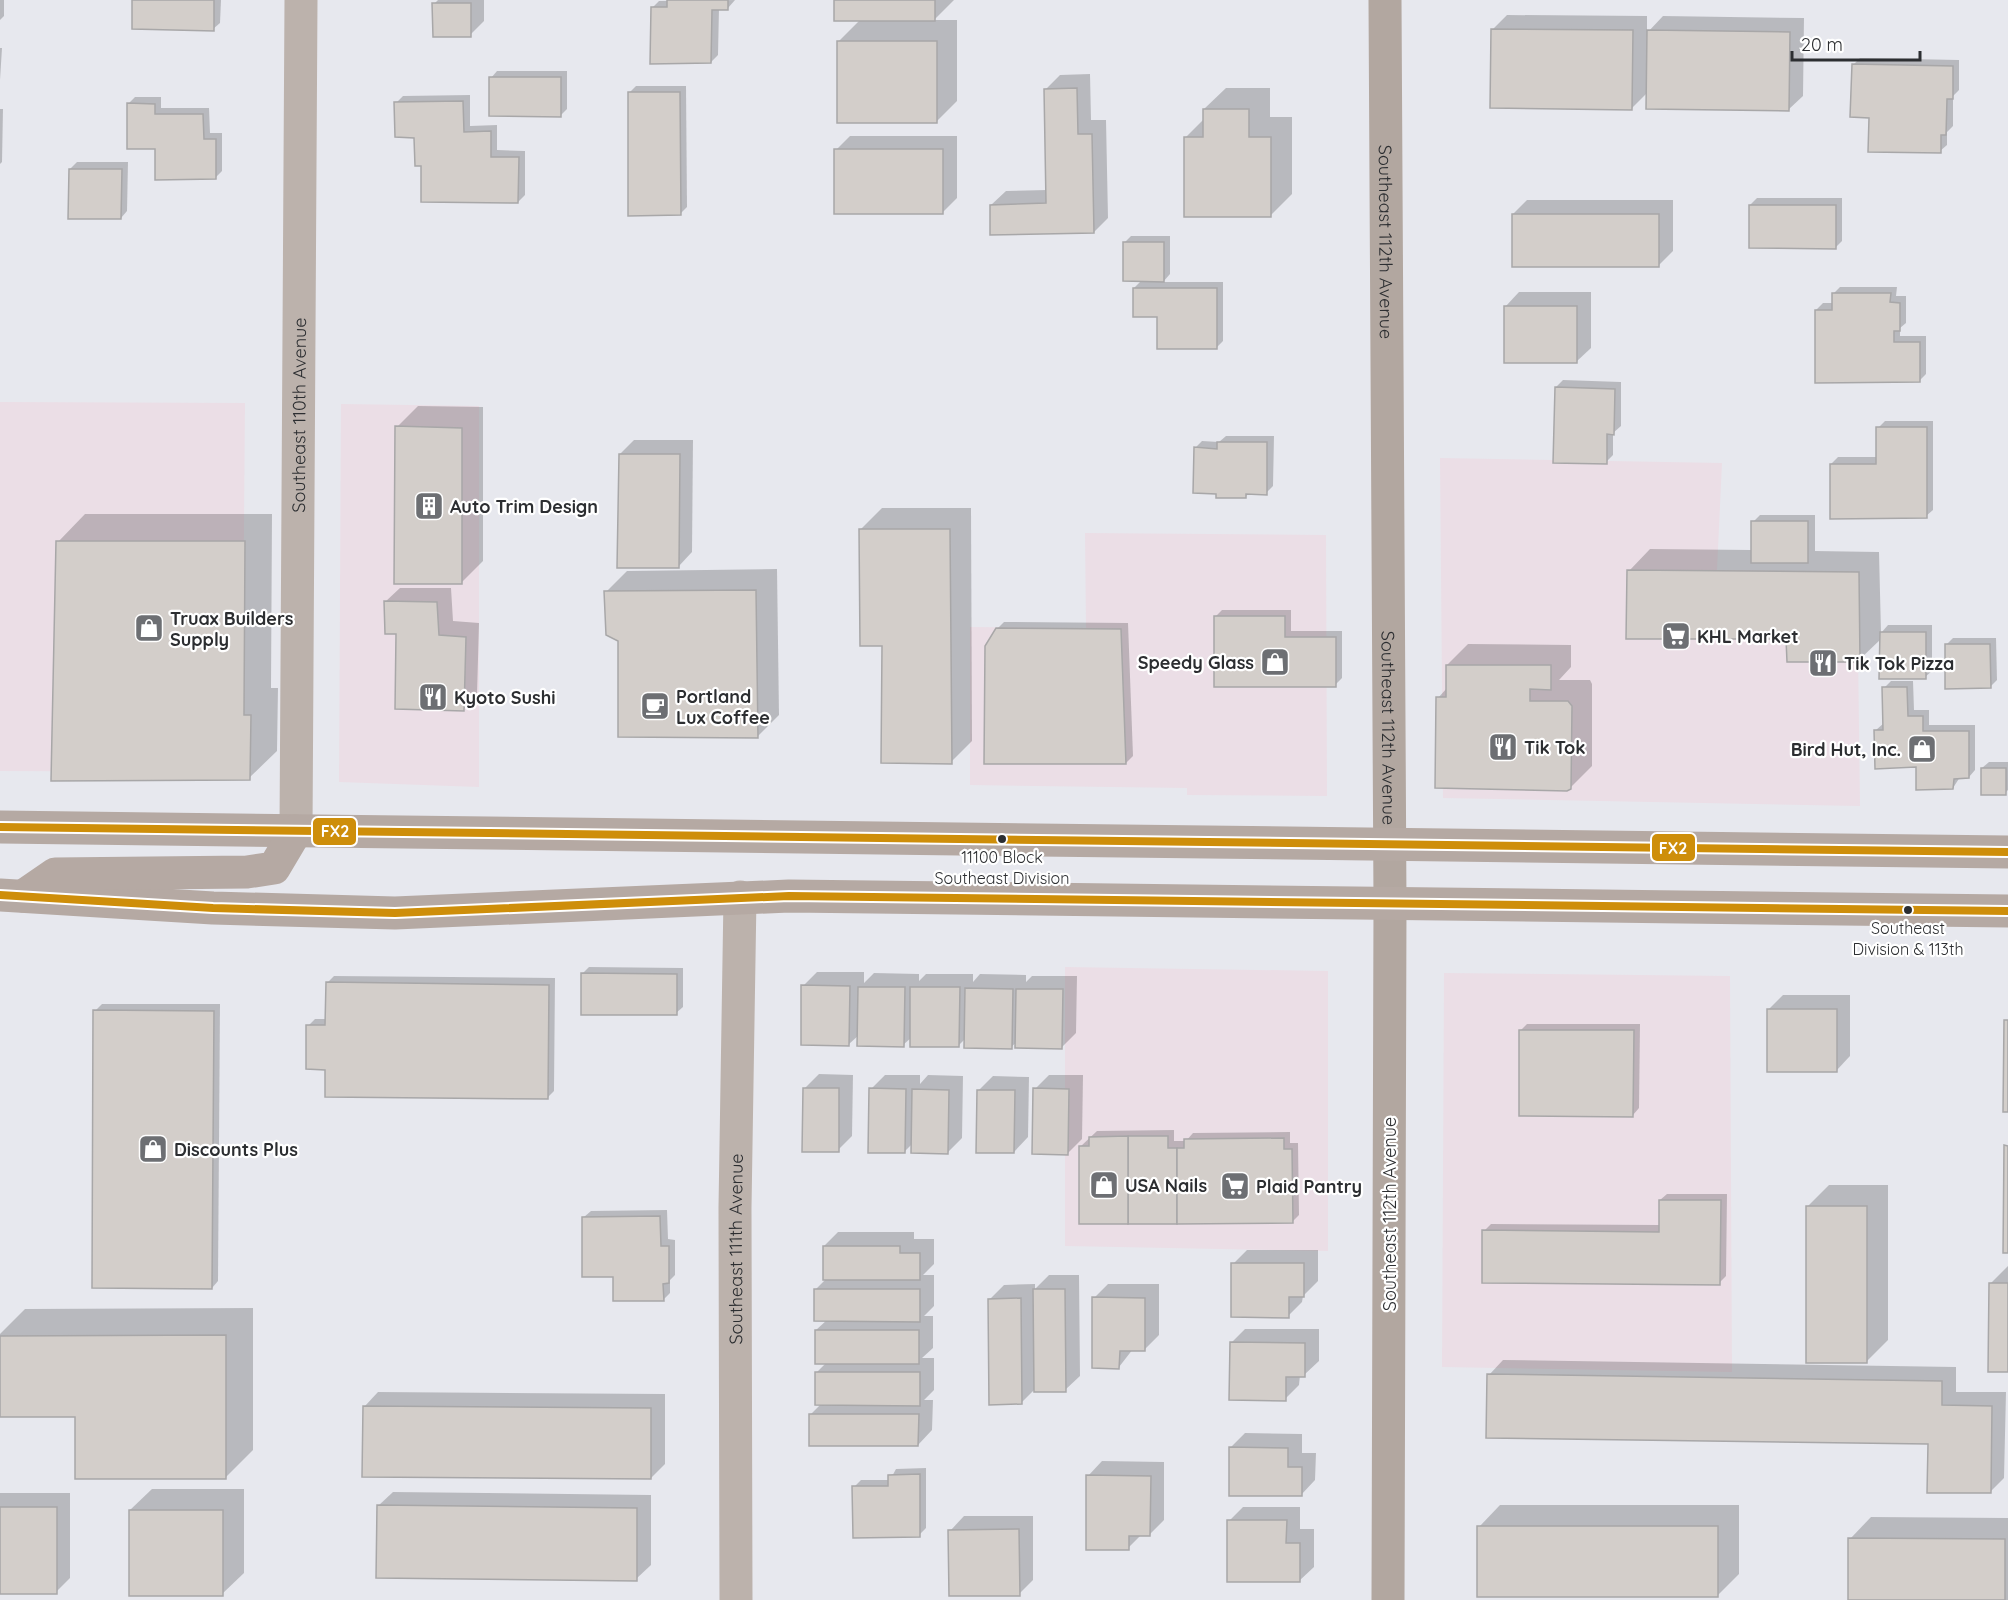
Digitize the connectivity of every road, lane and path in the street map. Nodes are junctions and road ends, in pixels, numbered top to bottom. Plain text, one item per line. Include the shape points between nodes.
1 (301, 0) edge
2 (1385, 0) edge
3 (0, 827) edge
4 (297, 831) junction
5 (1388, 843) junction
6 (2008, 852) edge
7 (11, 896) edge
8 (740, 897) junction
9 (1390, 903) junction
10 (2008, 911) edge
11 (736, 1600) edge
12 (1388, 1600) edge

1 - 4 street, Southeast 110th Avenue
2 - 5 main road, Southeast 112th Avenue
3 - 4 main road
4 - 5 main road
4 - 7 main road via 274,868 247,872 55,874
5 - 6 main road
5 - 9 main road, Southeast 112th Avenue
7 - 8 main road via 213,908 395,912
8 - 9 main road
8 - 11 street, Southeast 111th Avenue via 735,1208
9 - 10 main road
9 - 12 main road, Southeast 112th Avenue

